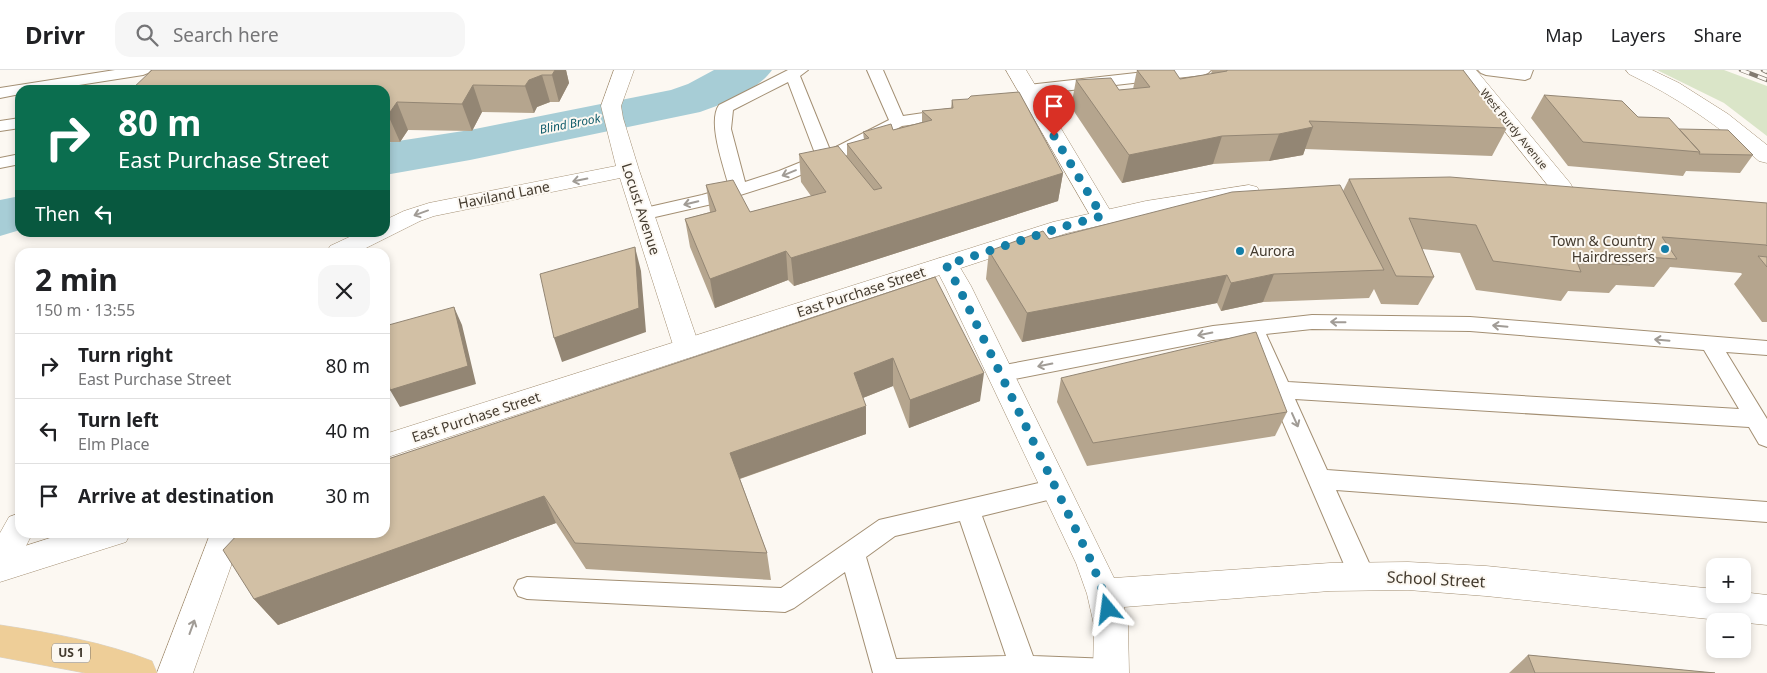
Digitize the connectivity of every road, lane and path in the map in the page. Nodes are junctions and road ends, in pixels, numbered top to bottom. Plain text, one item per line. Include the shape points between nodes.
1 (156, 70) edge
2 (624, 70) edge
3 (875, 70) edge
4 (1016, 70) edge
5 (1203, 70) edge
6 (1466, 70) edge
7 (1486, 70) edge
8 (1525, 70) edge
9 (1636, 70) edge
10 (796, 72) edge
11 (142, 77) edge
12 (71, 85) edge
13 (15, 91) edge
14 (0, 93) edge
15 (1026, 100) junction
16 (968, 112) edge
17 (898, 122) junction
18 (15, 124) edge
19 (0, 126) edge
20 (1767, 156) edge
21 (826, 158) junction
22 (15, 160) edge
23 (0, 163) edge
24 (628, 170) junction
25 (1534, 187) edge
26 (738, 190) junction
27 (1272, 190) edge
28 (642, 214) junction
29 (1102, 216) junction
30 (390, 227) edge
31 (370, 237) edge
32 (347, 248) edge
33 (946, 265) junction
34 (1253, 328) junction
35 (1711, 344) junction
36 (687, 348) junction
37 (1767, 348) edge
38 (999, 374) junction
39 (1282, 390) junction
40 (1761, 428) edge
41 (390, 444) edge
42 (1321, 479) junction
43 (1056, 489) junction
44 (968, 509) junction
45 (1767, 512) edge
46 (15, 536) edge
47 (96, 538) edge
48 (225, 538) edge
49 (852, 553) junction
50 (0, 564) edge
51 (0, 568) edge
52 (1362, 576) junction
53 (527, 588) dead end
54 (1104, 594) junction
55 (1767, 610) edge
56 (0, 641) edge
57 (1024, 669) junction
58 (139, 673) edge
59 (175, 673) edge
60 (1111, 673) edge

1 - 11 lane
2 - 24 street, Locust Avenue via 611,106
3 - 17 lane
4 - 15 street
5 - 15 lane
6 - 25 street, West Purdy Avenue via 1572,189
7 - 8 lane via 1525,75
9 - 20 street via 1692,98
10 - 21 lane
10 - 26 lane via 725,108 723,129
11 - 12 lane
13 - 14 lane
15 - 29 street
16 - 17 lane
17 - 21 lane
18 - 19 lane
21 -> 26 lane
22 - 23 lane
24 - 28 street, Locust Avenue
24 -> 30 street, Haviland Lane via 429,210
26 -> 28 lane
27 - 29 street, East Purchase Street via 1194,199
28 - 36 street, Locust Avenue
29 - 33 street, East Purchase Street
31 - 32 street
33 - 36 street, East Purchase Street
33 - 38 street
35 -> 34 lane via 1470,324 1312,322
34 -> 38 lane via 1203,334
34 - 39 lane
35 - 37 lane
35 - 40 lane
36 - 41 street, East Purchase Street
38 - 43 street
39 - 40 lane
39 -> 42 lane
42 - 45 lane
42 - 52 lane
43 - 44 lane
43 - 54 street
44 - 49 lane via 888,527
44 - 57 lane
46 - 50 street
47 - 51 street
59 -> 48 street
49 - 53 lane via 784,600
49 - 57 lane via 886,672
52 - 54 street, School Street
52 - 55 street, School Street via 1486,581
54 - 60 street via 1111,625
56 - 58 main road, US 1 via 56,650
57 - 60 lane

